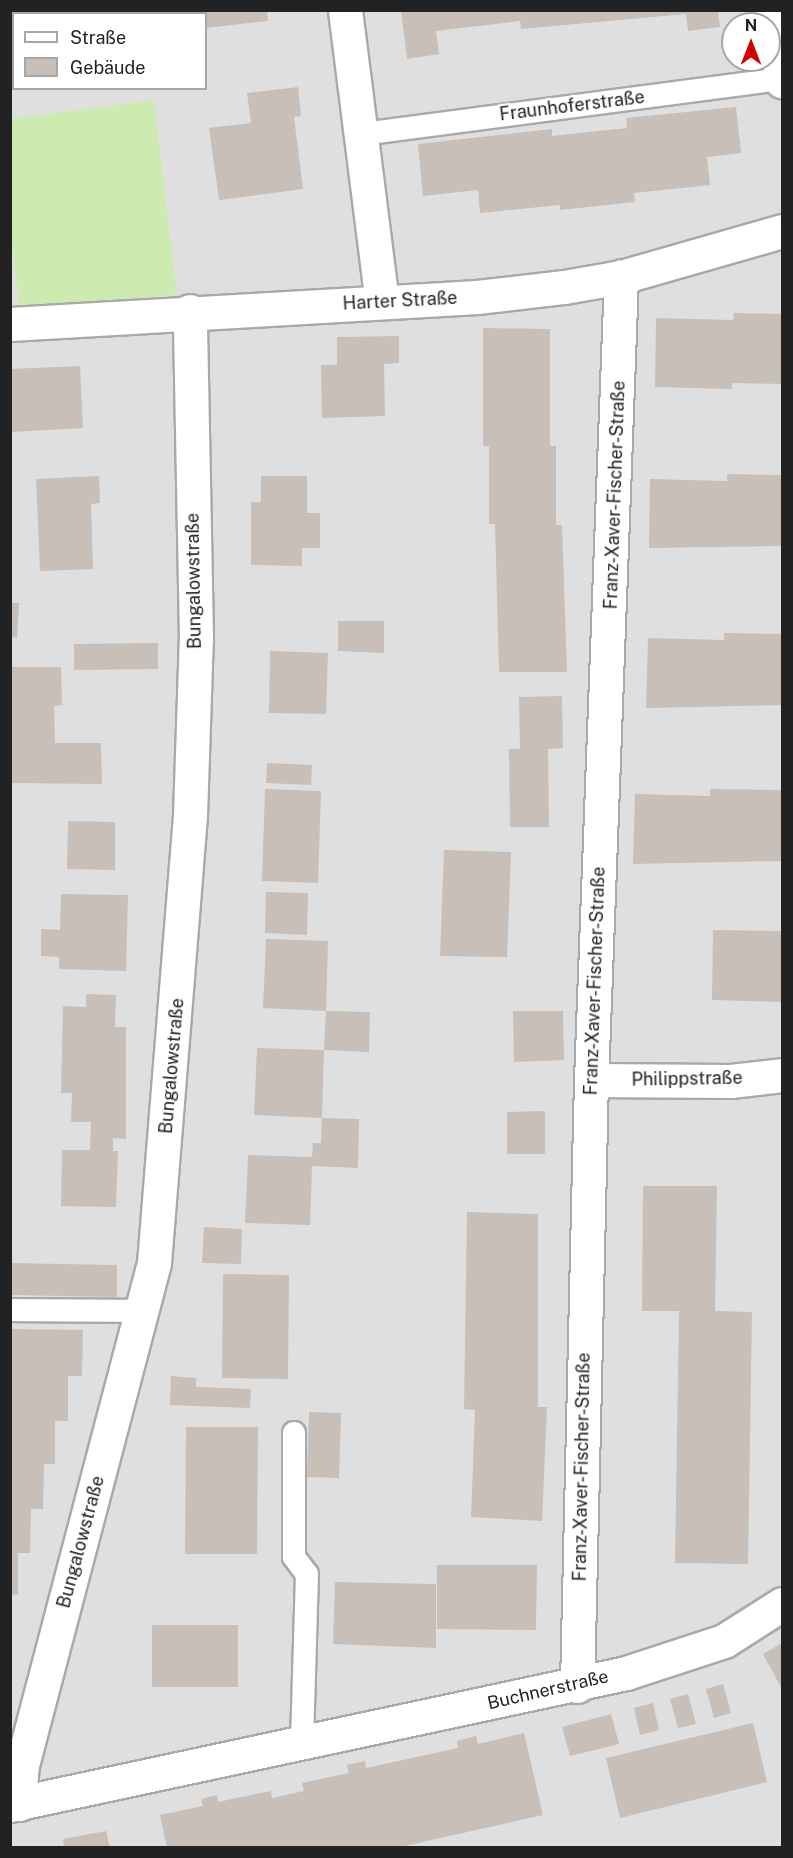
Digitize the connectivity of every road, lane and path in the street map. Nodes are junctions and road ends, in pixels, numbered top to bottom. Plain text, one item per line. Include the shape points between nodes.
1 (345, 10) edge
2 (772, 10) edge
3 (782, 80) edge
4 (363, 134) junction
5 (783, 231) edge
6 (621, 277) junction
7 (382, 301) junction
8 (190, 311) junction
9 (10, 324) edge
10 (783, 1075) edge
11 (591, 1080) junction
12 (10, 1310) edge
13 (144, 1311) junction
14 (294, 1433) dead end
15 (783, 1604) edge
16 (577, 1686) junction
17 (302, 1742) junction
18 (15, 1805) edge

1 - 4 street
2 - 3 street
3 - 4 lane, Fraunhoferstraße
4 - 7 street
5 - 6 street, Harter Straße
6 - 7 street, Harter Straße via 477,297
6 - 11 street, Franz-Xaver-Fischer-Straße
7 - 8 street, Harter Straße
8 - 9 street, Harter Straße
8 - 13 street, Bungalowstraße via 195,638 190,814 158,1224
10 - 11 street, Philippstraße via 731,1081
11 - 16 street, Franz-Xaver-Fischer-Straße
12 - 13 lane
13 - 18 street, Bungalowstraße via 22,1765
14 - 17 lane via 294,1557 306,1574
15 - 16 street, Buchnerstraße via 724,1641
16 - 17 street, Buchnerstraße
17 - 18 street, Buchnerstraße

